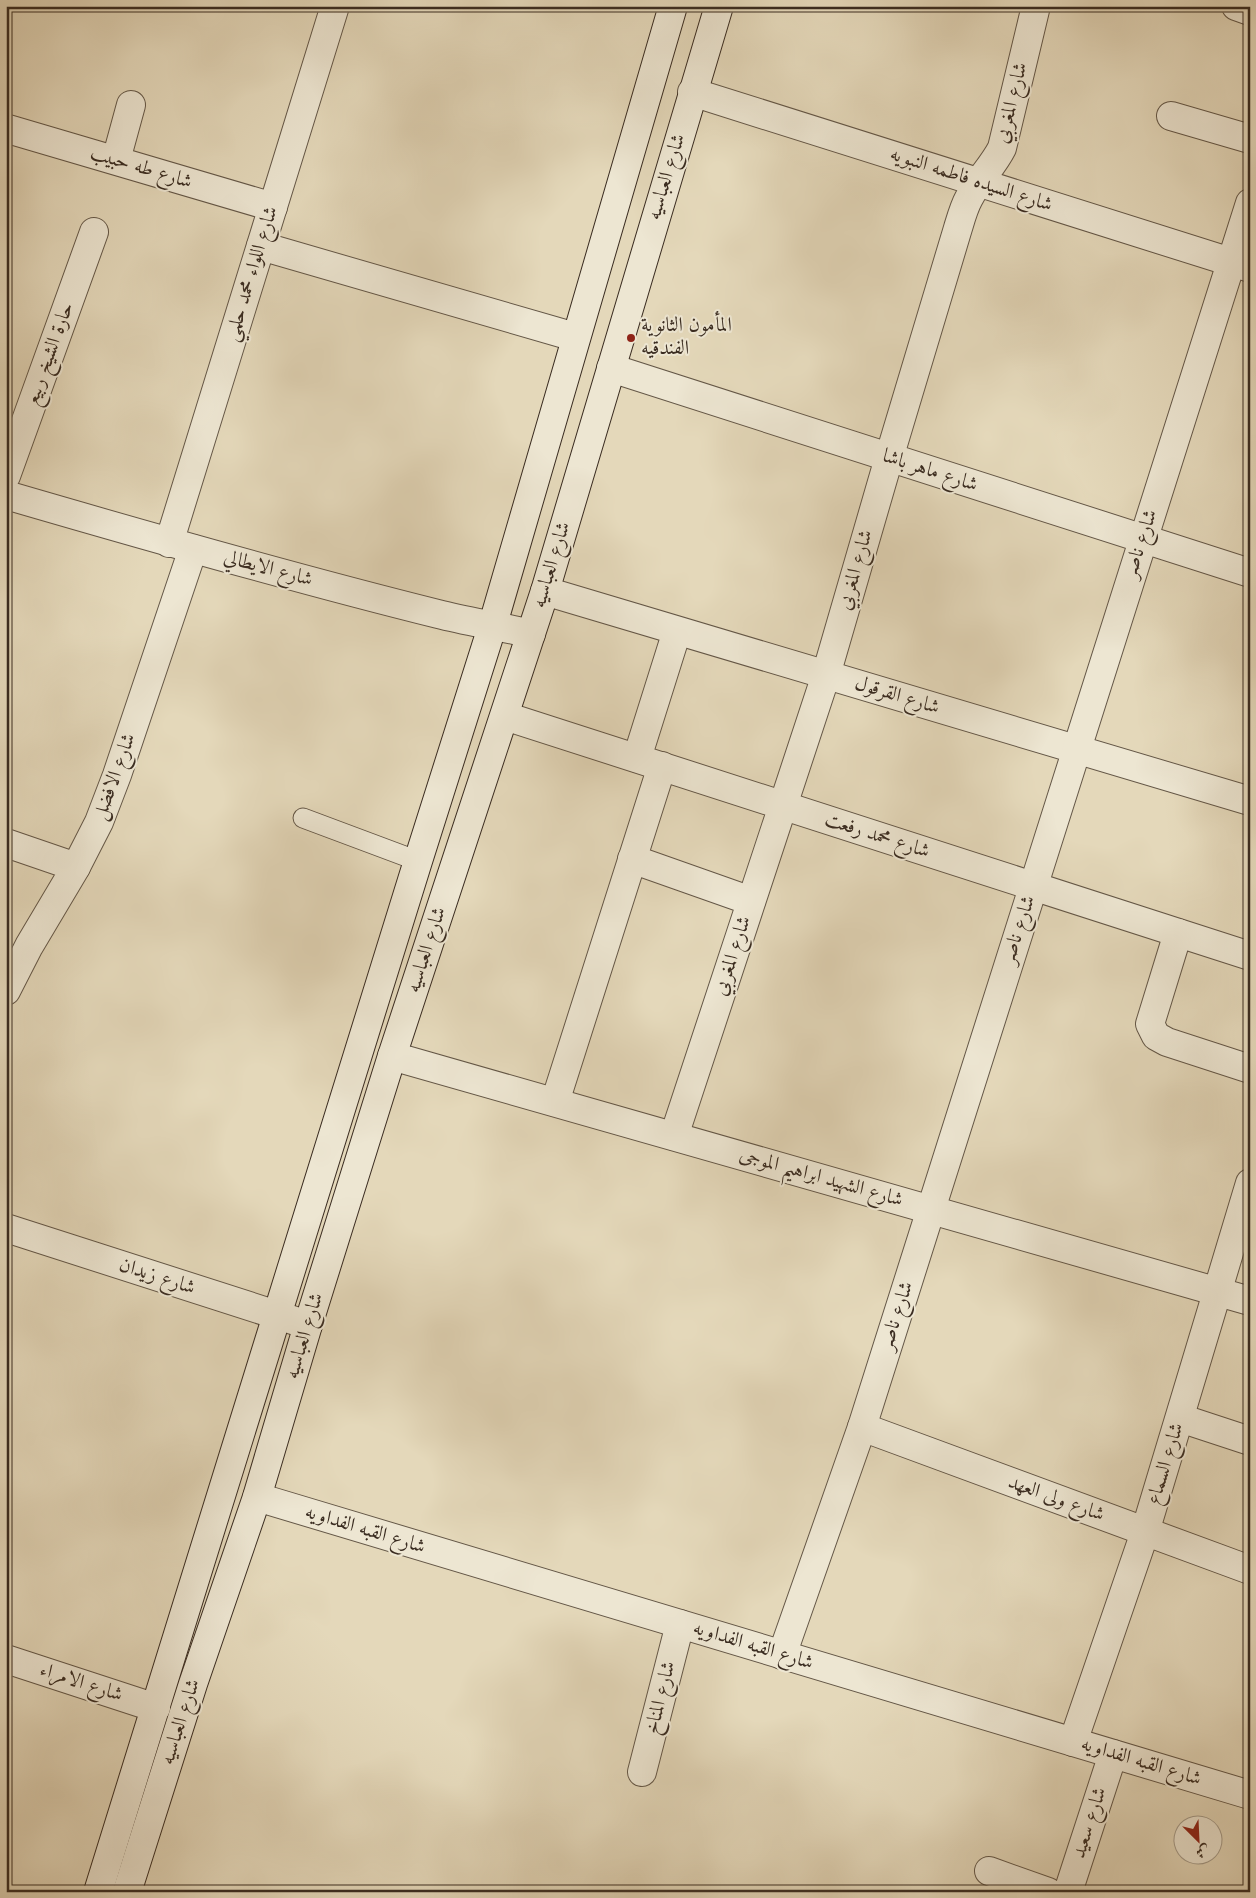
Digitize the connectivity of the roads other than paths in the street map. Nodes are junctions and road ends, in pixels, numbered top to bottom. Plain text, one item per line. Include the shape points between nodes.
1 (335, 6) edge
2 (673, 6) edge
3 (718, 6) edge
4 (1036, 6) edge
5 (1236, 6) edge
6 (1250, 11) edge
7 (692, 92) junction
8 (131, 105) dead end
9 (1171, 116) dead end
10 (8, 129) dead end
11 (1250, 140) edge
12 (116, 160) junction
13 (979, 183) junction
14 (1250, 203) edge
15 (273, 207) junction
16 (94, 232) dead end
17 (261, 246) junction
18 (1240, 265) edge
19 (575, 337) junction
20 (611, 368) junction
21 (889, 458) junction
22 (6, 476) edge
23 (6, 495) edge
24 (1143, 539) junction
25 (181, 546) junction
26 (1250, 573) edge
27 (545, 592) junction
28 (493, 624) junction
29 (677, 631) junction
30 (531, 634) junction
31 (826, 675) junction
32 (505, 716) junction
33 (1076, 750) junction
34 (637, 758) junction
35 (662, 766) junction
36 (1250, 802) edge
37 (782, 805) junction
38 (303, 818) dead end
39 (6, 843) edge
40 (632, 859) junction
41 (418, 861) junction
42 (76, 867) junction
43 (1033, 886) junction
44 (751, 901) junction
45 (1178, 932) junction
46 (1250, 956) edge
47 (6, 991) edge
48 (392, 1056) junction
49 (1250, 1069) edge
50 (555, 1102) junction
51 (674, 1136) junction
52 (1250, 1183) edge
53 (931, 1209) junction
54 (6, 1228) edge
55 (1218, 1292) junction
56 (1250, 1301) edge
57 (277, 1315) junction
58 (308, 1325) junction
59 (1180, 1418) junction
60 (862, 1428) junction
61 (1250, 1441) edge
62 (257, 1497) junction
63 (1145, 1532) junction
64 (1250, 1570) edge
65 (680, 1624) junction
66 (782, 1655) junction
67 (6, 1659) edge
68 (156, 1708) junction
69 (1073, 1742) junction
70 (1113, 1754) junction
71 (642, 1772) dead end
72 (1250, 1795) edge
73 (989, 1871) dead end
74 (98, 1892) edge
75 (127, 1892) edge
76 (1048, 1892) edge
77 (1068, 1892) edge

1 - 15 street, شارع اللواء محمد حلمي
2 - 19 street, شارع العباسيه
3 - 7 street, شارع العباسيه
4 - 13 street, شارع المغربي via 1002,148
5 - 6 street
7 - 13 street, شارع السيده فاطمه النبويه
7 - 20 street, شارع العباسيه
8 - 12 street
9 - 11 street
10 - 12 street, شارع طه حبيب
12 - 15 street, شارع طه حبيب
13 - 18 street, شارع السيده فاطمه النبويه
13 - 21 street, شارع المغربي via 969,198 958,228
14 - 18 street, شارع ناصر
15 - 17 street, شارع اللواء محمد حلمي
16 - 22 street, حارة الشيخ ربيع
17 - 19 street
17 - 25 street, شارع اللواء محمد حلمي
18 - 24 street, شارع ناصر
19 - 28 street, شارع العباسيه
20 - 21 street, شارع ماهر باشا
20 - 27 street, شارع العباسيه
21 - 24 street, شارع ماهر باشا
21 - 31 street, شارع المغربي
23 - 25 street, شارع الايطالي
24 - 26 street, شارع ماهر باشا
24 - 33 street, شارع ناصر
25 - 28 street, شارع الايطالي via 440,615
25 - 42 street, شارع الافضل via 109,799
27 - 29 street, شارع القرقول
27 - 30 street, شارع العباسيه
28 - 30 street, شارع الايطالي
28 - 41 street, شارع العباسيه
29 - 31 street, شارع القرقول
29 - 34 street
30 - 32 street, شارع العباسيه
31 - 33 street, شارع القرقول
31 - 37 street, شارع المغربي
32 - 34 street, شارع محمد رفعت
32 - 48 street, شارع العباسيه
33 - 36 street, شارع القرقول
33 - 43 street, شارع ناصر
34 - 35 street, شارع محمد رفعت
35 - 37 street, شارع محمد رفعت
35 - 40 street
37 - 43 street, شارع محمد رفعت
37 - 44 street, شارع المغربي
38 - 41 lane
39 - 42 street
40 - 44 street
40 - 50 street
41 - 57 street, شارع العباسيه
42 - 47 street, شارع الافضل
43 - 45 street, شارع محمد رفعت
43 - 53 street, شارع ناصر
44 - 51 street, شارع المغربي
45 - 46 street, شارع محمد رفعت
45 - 49 street via 1150,1024 1156,1036
48 - 50 street, شارع الشهيد ابراهيم الموجى
48 - 58 street, شارع العباسيه
50 - 51 street, شارع الشهيد ابراهيم الموجى
51 - 53 street, شارع الشهيد ابراهيم الموجى
52 - 55 street, شارع السماع
53 - 55 street, شارع الشهيد ابراهيم الموجى
53 - 60 street, شارع ناصر
54 - 57 street, شارع زيدان
55 - 56 street, شارع الشهيد ابراهيم الموجى
55 - 59 street, شارع السماع
57 - 58 street, شارع زيدان
57 - 68 street, شارع العباسيه
58 - 62 street, شارع العباسيه
59 - 61 street
59 - 63 street, شارع السماع
60 - 63 street, شارع ولى العهد
60 - 66 street, شارع ناصر
62 - 65 street, شارع القبه الفداويه
62 - 75 street, شارع العباسيه
63 - 64 street, شارع ولى العهد
63 - 69 street, شارع السماع
65 - 66 street, شارع القبه الفداويه
65 - 71 street, شارع المناخ
66 - 69 street, شارع القبه الفداويه
67 - 68 street, شارع الامراء
68 - 74 street, شارع العباسيه
69 - 70 street, شارع القبه الفداويه
70 - 72 street, شارع القبه الفداويه
70 - 77 street, شارع سعيد
73 - 76 street

